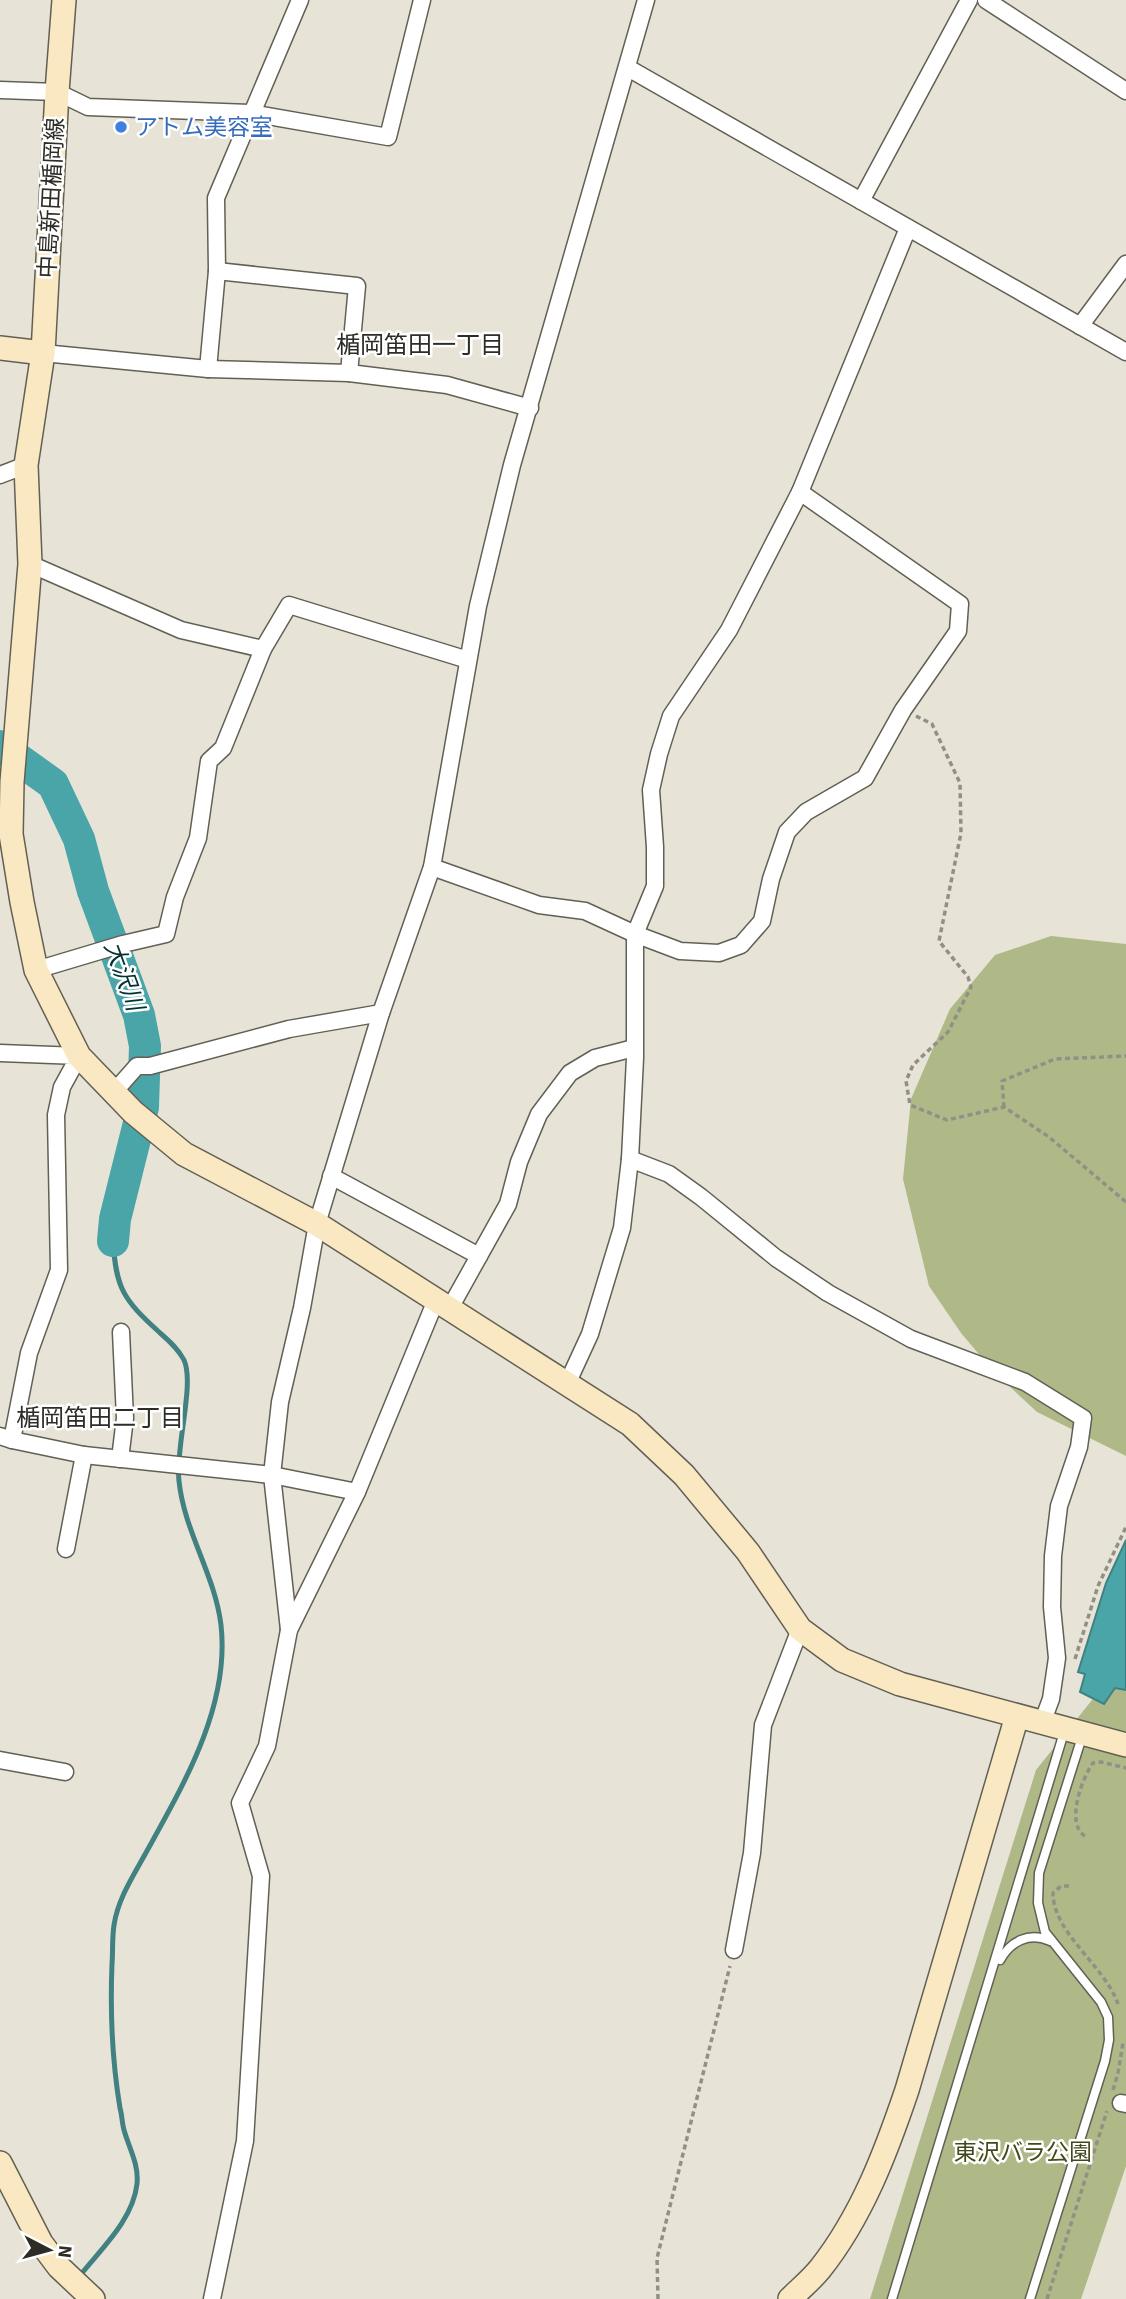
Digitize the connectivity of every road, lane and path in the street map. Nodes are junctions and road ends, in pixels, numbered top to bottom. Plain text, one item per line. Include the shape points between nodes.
1 (64, 0) edge
2 (300, 0) edge
3 (422, 0) edge
4 (646, 0) edge
5 (969, 0) edge
6 (985, 0) edge
7 (628, 68) junction
8 (0, 90) edge
9 (1126, 91) edge
10 (57, 92) junction
11 (250, 113) junction
12 (861, 201) junction
13 (908, 228) junction
14 (1126, 264) edge
15 (218, 271) junction
16 (1080, 326) junction
17 (0, 348) edge
18 (1126, 352) edge
19 (43, 353) junction
20 (208, 369) junction
21 (349, 373) junction
22 (530, 408) junction
23 (26, 465) junction
24 (0, 475) edge
25 (800, 492) junction
26 (30, 564) junction
27 (263, 649) junction
28 (468, 660) junction
29 (903, 710) junction
30 (6, 834) edge
31 (432, 867) junction
32 (635, 934) junction
33 (36, 970) junction
34 (381, 1013) junction
35 (634, 1048) junction
36 (0, 1053) edge
37 (1126, 1055) edge
38 (79, 1056) junction
39 (114, 1092) junction
40 (1004, 1107) junction
41 (630, 1159) junction
42 (331, 1176) junction
43 (1126, 1202) edge
44 (317, 1224) junction
45 (479, 1256) junction
46 (443, 1304) junction
47 (121, 1332) dead end
48 (567, 1384) junction
49 (6, 1438) edge
50 (84, 1455) junction
51 (120, 1459) junction
52 (272, 1475) junction
53 (357, 1492) junction
54 (1126, 1527) edge
55 (66, 1549) dead end
56 (800, 1629) junction
57 (289, 1630) junction
58 (1074, 1662) dead end
59 (1017, 1716) junction
60 (1042, 1723) junction
61 (1074, 1731) junction
62 (1126, 1745) edge
63 (0, 1760) edge
64 (1126, 1768) edge
65 (65, 1772) dead end
66 (1085, 1836) dead end
67 (1052, 1942) junction
68 (734, 1950) joint
69 (990, 1982) junction
70 (0, 2164) edge
71 (90, 2296) edge
72 (212, 2299) edge
73 (658, 2299) edge
74 (790, 2299) edge
75 (892, 2299) edge
76 (1030, 2299) edge

1 - 10 street, 中島新田楯岡線
2 - 11 street
3 - 11 street via 388,137
4 - 7 street
5 - 12 street
6 - 9 street
7 - 12 street
7 - 22 street
8 - 10 street
10 - 11 street via 88,107
10 - 19 street, 中島新田楯岡線
11 - 15 street via 216,198
12 - 13 street
13 - 16 street
13 - 25 street
14 - 16 street
15 - 20 street
15 - 21 street via 357,286
16 - 18 street
17 - 19 street
19 - 20 street
19 - 23 street, 中島新田楯岡線
20 - 21 street
21 - 22 street via 447,385
22 - 28 street via 506,490
23 - 24 street
23 - 26 street, 中島新田楯岡線
25 - 29 street via 960,604 958,631
25 - 32 street via 729,630 671,716 651,790 655,886
26 - 27 street via 181,630
26 - 30 street, 中島新田楯岡線
27 - 28 street via 289,605
27 - 33 street via 223,748 209,761 198,838 166,934
28 - 31 street
29 - 32 street via 864,778 806,812 787,832 762,921 741,945 719,953 680,951
29 - 40 path via 932,724 960,783 961,833 939,941 971,987 948,1032 913,1065 906,1081 910,1105 947,1120
30 - 33 street, 中島新田楯岡線
31 - 32 street via 539,905 585,911
31 - 34 street
32 - 35 street
33 - 38 street, 中島新田楯岡線
34 - 39 street via 289,1029 143,1066
34 - 42 street
35 - 41 street
35 - 45 street via 595,1058 570,1073 539,1114 508,1204
36 - 38 street
37 - 40 path via 1055,1059 1002,1081
38 - 39 street, 中島新田楯岡線
38 - 49 street via 62,1087 56,1115 59,1270 29,1353
39 - 44 street, 中島新田楯岡線 via 184,1154
40 - 43 path via 1049,1137
41 - 48 street via 622,1228 590,1334
41 - 60 street via 669,1174 828,1293 911,1339 1026,1382 1083,1418 1079,1447 1059,1506 1052,1607 1057,1658
42 - 44 street
42 - 45 street
44 - 46 street, 中島新田楯岡線
44 - 52 street via 280,1402
45 - 46 street
46 - 48 street, 中島新田楯岡線
46 - 53 street
47 - 51 street via 125,1418
48 - 56 street, 中島新田楯岡線 via 630,1424 684,1475 748,1552
49 - 50 street
50 - 51 street
50 - 55 street
51 - 52 street
52 - 53 street
52 - 57 street
53 - 57 street
54 - 58 path via 1098,1586
56 - 59 street, 中島新田楯岡線 via 842,1660 900,1684
56 - 68 street via 763,1725 752,1853
57 - 72 street via 267,1746 240,1803 261,1875 245,2141
59 - 60 street, 中島新田楯岡線
59 - 74 street via 891,2136 859,2210 820,2269
60 - 61 street, 中島新田楯岡線
61 - 62 street, 中島新田楯岡線
61 - 67 lane via 1038,1880 1040,1918
61 - 69 lane
63 - 65 street
64 - 66 path via 1101,1762 1087,1770 1075,1815 1075,1825
67 - 69 lane via 1036,1937 1010,1945
67 - 76 lane via 1101,2002 1110,2040
68 - 73 path via 657,2258
69 - 75 lane
70 - 71 street via 41,2243

